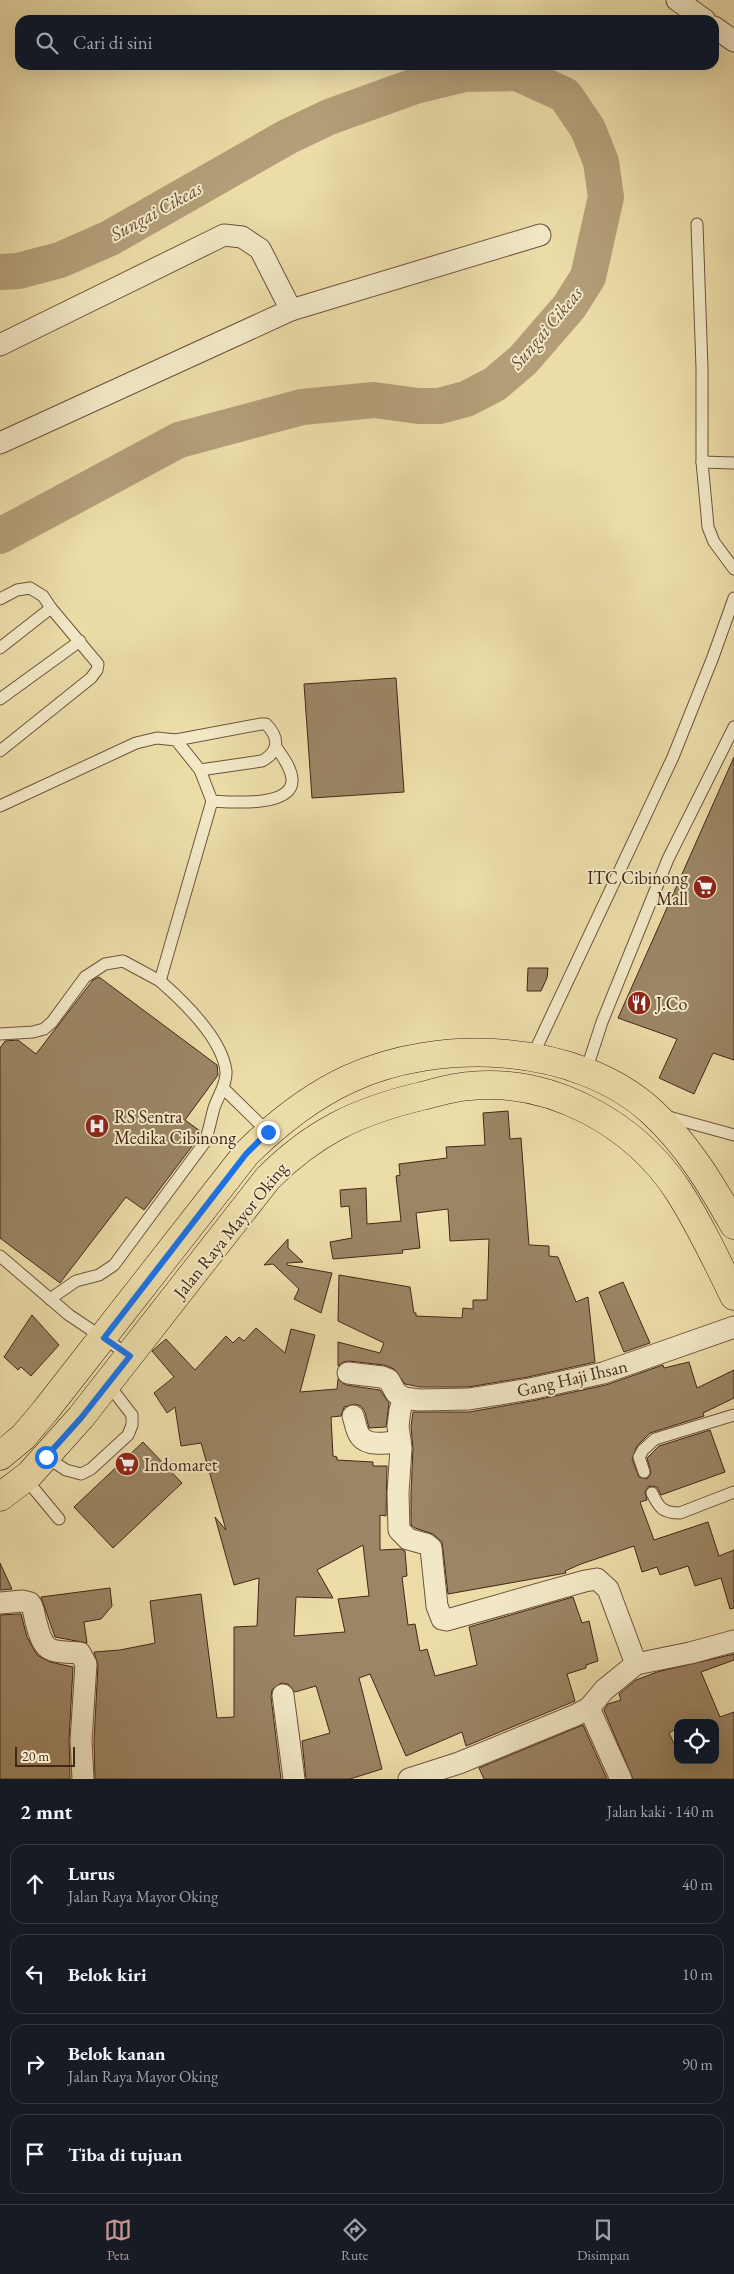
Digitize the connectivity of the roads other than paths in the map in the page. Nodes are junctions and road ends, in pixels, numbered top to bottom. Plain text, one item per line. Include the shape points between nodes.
1 (677, 0) edge
2 (698, 15) edge
3 (719, 31) edge
4 (734, 42) edge
5 (697, 224) dead end
6 (540, 234) dead end
7 (291, 310) junction
8 (0, 345) edge
9 (0, 443) edge
10 (702, 462) junction
11 (734, 462) edge
12 (734, 569) edge
13 (734, 598) edge
14 (0, 599) edge
15 (51, 608) junction
16 (80, 641) junction
17 (0, 648) edge
18 (0, 699) edge
19 (734, 727) edge
20 (176, 740) junction
21 (276, 747) junction
22 (0, 752) edge
23 (200, 770) junction
24 (212, 801) junction
25 (0, 806) edge
26 (160, 981) junction
27 (0, 1034) edge
28 (532, 1057) junction
29 (581, 1070) junction
30 (223, 1088) junction
31 (652, 1112) junction
32 (268, 1132) junction
33 (734, 1135) edge
34 (734, 1225) edge
35 (0, 1256) edge
36 (734, 1296) edge
37 (50, 1299) junction
38 (734, 1327) edge
39 (104, 1338) junction
40 (130, 1356) junction
41 (348, 1373) dead end
42 (108, 1384) junction
43 (404, 1398) junction
44 (734, 1415) edge
45 (353, 1416) dead end
46 (400, 1441) junction
47 (0, 1456) edge
48 (46, 1457) junction
49 (644, 1472) dead end
50 (25, 1478) junction
51 (734, 1492) edge
52 (652, 1493) dead end
53 (0, 1497) edge
54 (59, 1519) dead end
55 (0, 1603) edge
56 (734, 1641) edge
57 (636, 1664) junction
58 (283, 1695) dead end
59 (589, 1708) junction
60 (84, 1779) edge
61 (294, 1779) edge
62 (409, 1779) edge
63 (621, 1779) edge

1 - 2 street
3 - 4 street
5 - 10 lane
6 - 7 street
7 - 8 street via 260,249 242,237 224,235
7 - 9 street
10 - 11 lane
10 - 12 lane via 708,527 714,542
13 - 28 lane via 673,758
14 - 15 lane via 17,590 30,588 43,596
15 - 16 lane
15 - 17 lane
16 - 18 lane
16 - 22 lane via 98,664 97,670
19 - 29 lane via 668,859
20 - 21 lane via 266,724 273,731
20 - 23 lane
20 - 25 lane via 157,738 136,743
21 - 23 lane via 271,756 262,761
21 - 24 lane via 292,780 284,794 251,803
23 - 24 lane
24 - 26 lane
26 - 27 lane via 123,962 113,962 85,977 44,1029
26 - 30 lane via 194,1015 218,1049 226,1072
28 - 29 main road, Jalan Raya Mayor Oking
28 - 32 main road, Jalan Raya Mayor Oking via 480,1052 386,1064 313,1098
29 - 31 main road, Jalan Raya Mayor Oking via 628,1094
30 - 32 lane
30 - 37 lane via 205,1142 114,1266 99,1275 76,1281
31 - 33 lane
31 - 34 main road, Jalan Raya Mayor Oking via 690,1155
32 - 39 main road, Jalan Raya Mayor Oking via 246,1154
35 - 37 lane
36 - 40 main road, Jalan Raya Mayor Oking via 678,1191 655,1162 619,1129 570,1101 528,1089 470,1086 395,1102 345,1120 288,1158 268,1178
37 - 39 lane
38 - 43 street, Gang Haji Ihsan via 603,1373 530,1389 469,1399
39 - 40 lane
39 - 47 main road, Jalan Raya Mayor Oking via 23,1437
40 - 42 main road, Jalan Raya Mayor Oking
41 - 43 street via 389,1380 396,1393
42 - 48 main road, Jalan Raya Mayor Oking
42 - 48 lane via 132,1415 128,1435 81,1474 66,1470
43 - 46 street via 398,1426
44 - 49 lane via 655,1439 639,1457
45 - 46 street via 359,1436 368,1442
46 - 57 street via 400,1530 408,1539 430,1548 437,1606 442,1619 597,1579 608,1589
48 - 50 main road, Jalan Raya Mayor Oking
50 - 53 main road, Jalan Raya Mayor Oking
50 - 54 lane
51 - 52 lane via 680,1513 664,1512
55 - 60 street via 30,1603 43,1644 50,1650 80,1653 83,1657 81,1764
56 - 57 street
57 - 59 street via 604,1690
58 - 61 street
59 - 62 street via 459,1763
59 - 63 street

